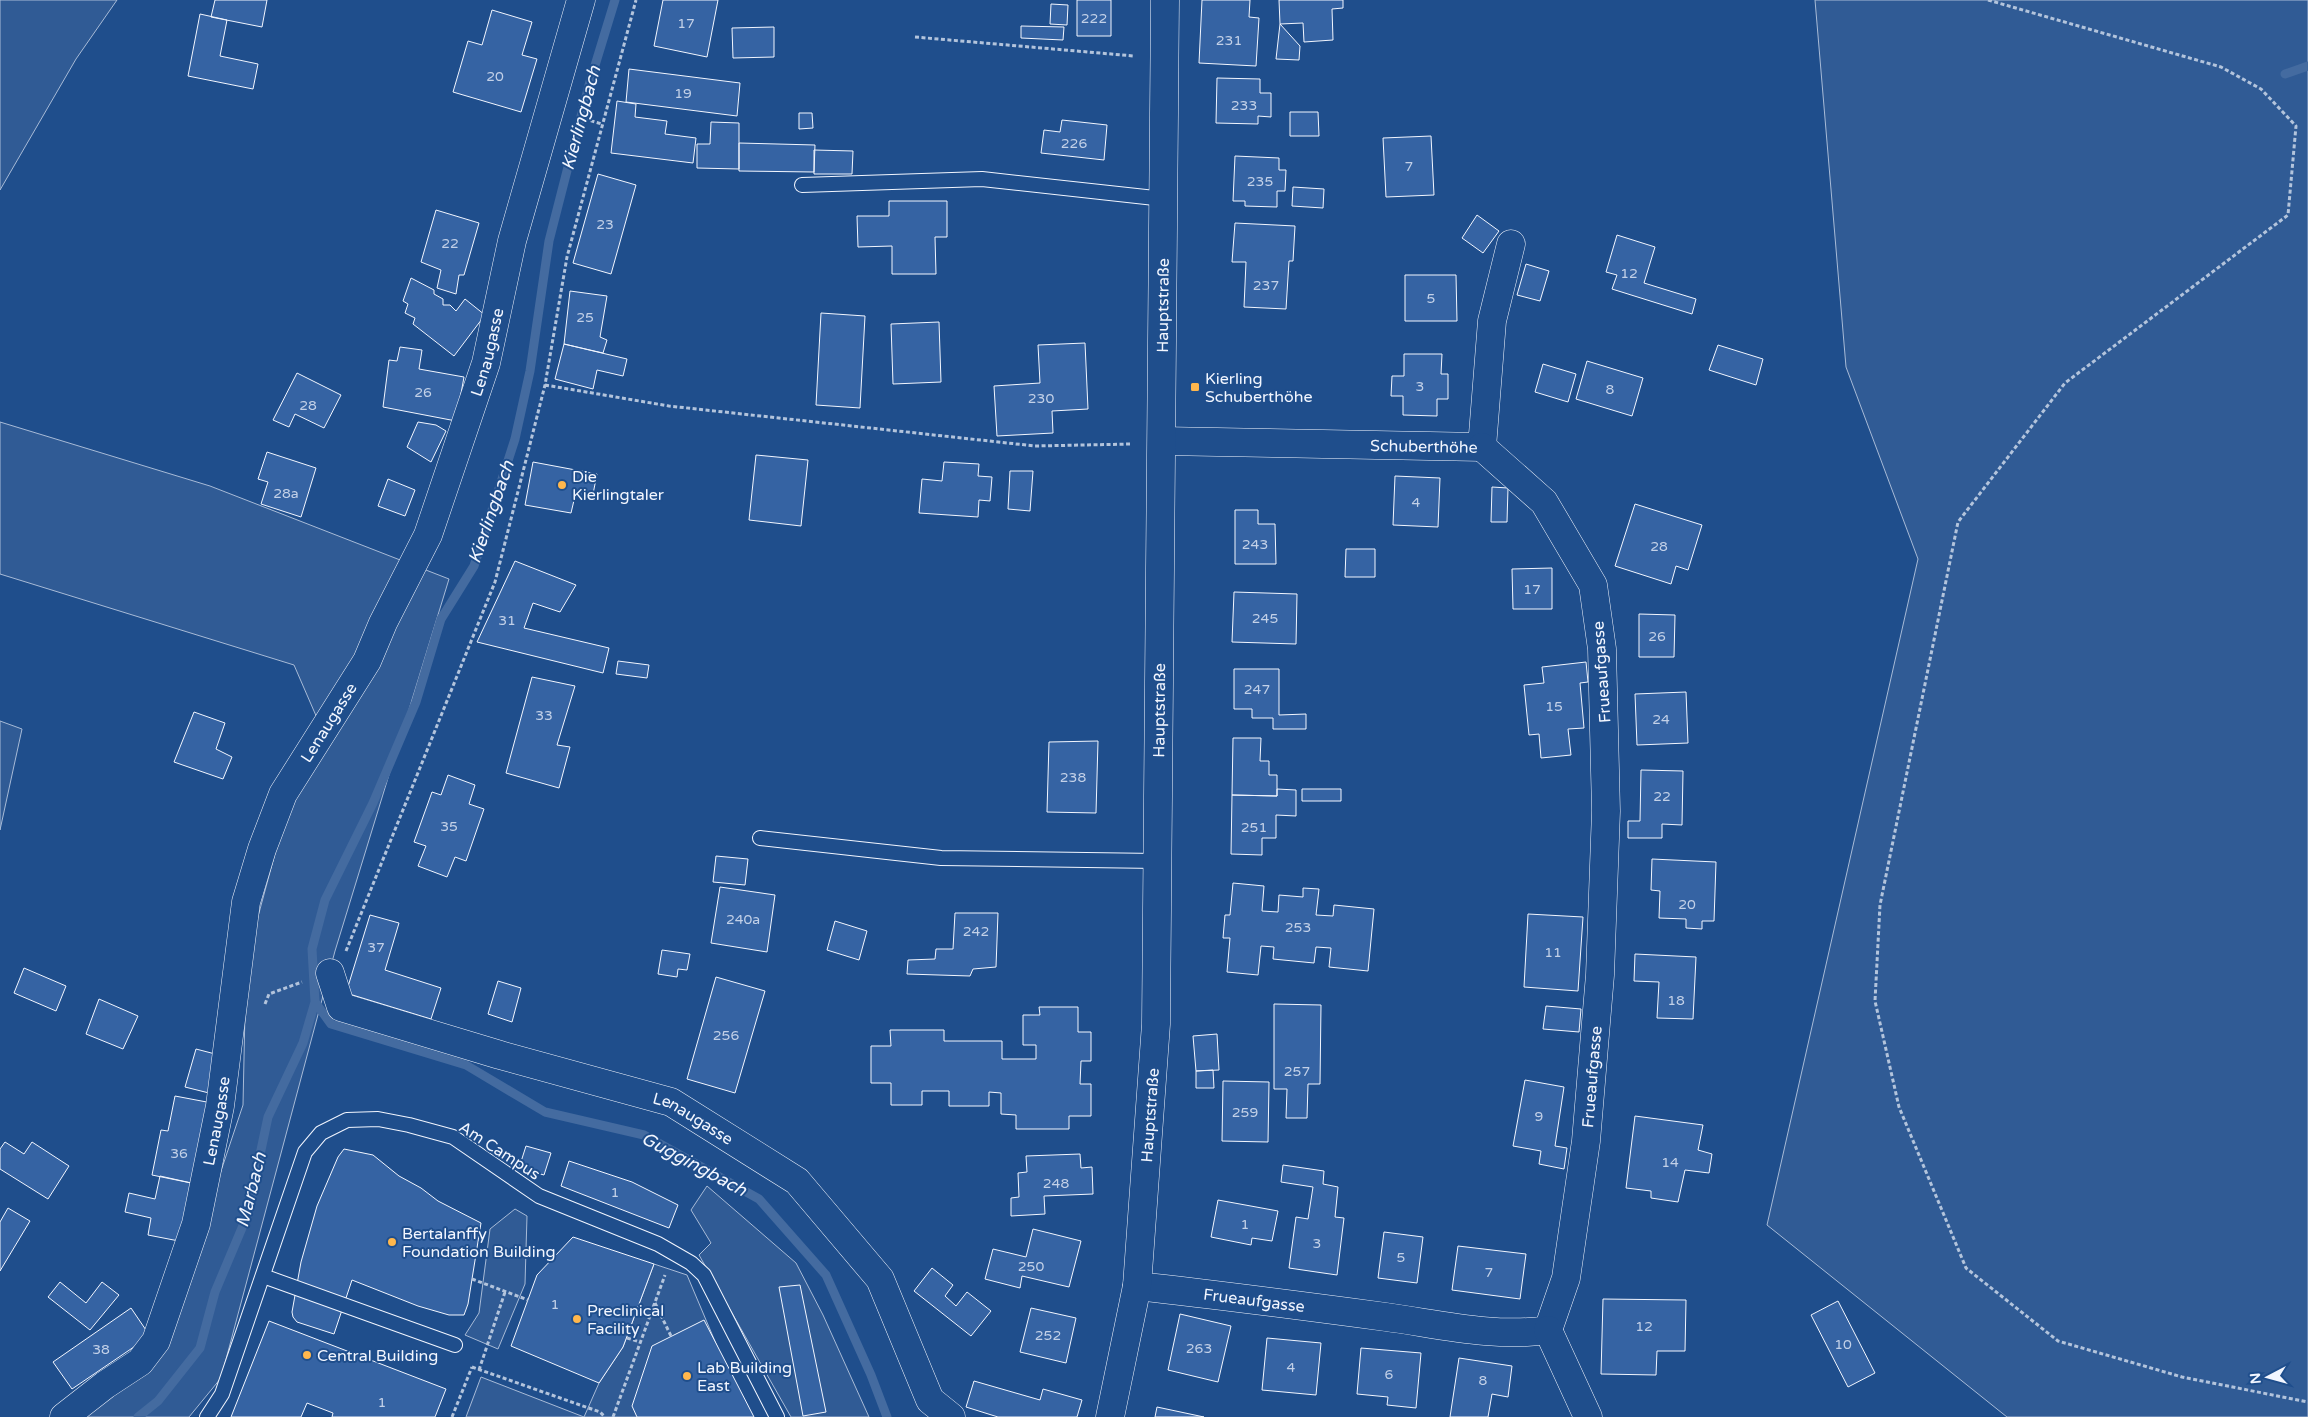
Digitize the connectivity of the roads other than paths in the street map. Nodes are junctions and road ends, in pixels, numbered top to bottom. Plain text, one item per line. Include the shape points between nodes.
1 (581, 0) edge
2 (1165, 0) edge
3 (802, 185) dead end
4 (1164, 199) junction
5 (1511, 244) dead end
6 (1162, 441) junction
7 (1482, 447) junction
8 (760, 838) dead end
9 (1158, 861) junction
10 (330, 973) road end
11 (263, 1276) junction
12 (1137, 1286) junction
13 (1548, 1330) junction
14 (455, 1345) road end
15 (64, 1417) edge
16 (207, 1417) edge
17 (777, 1417) edge
18 (951, 1417) edge
19 (1110, 1417) edge
20 (1588, 1417) edge

1 - 15 street, Lenaugasse via 512,241 486,363 428,535 366,661 283,794 262,849 246,902 220,1106 196,1224 156,1341 140,1362
2 - 4 street, Hauptstraße
3 - 4 lane via 982,179
4 - 6 street, Hauptstraße
5 - 7 street, Schuberthöhe via 1492,322
6 - 7 street, Schuberthöhe
6 - 9 street, Hauptstraße
7 - 13 street, Frueaufgasse via 1544,502 1593,585 1602,649 1606,811 1600,975 1586,1141 1566,1278
8 - 9 lane via 941,858
9 - 12 street, Hauptstraße via 1156,1024
10 - 18 street, Lenaugasse via 341,1007 671,1102 797,1181 880,1279 930,1400
11 - 14 lane
11 - 16 lane, Am Campus via 222,1394
11 - 17 lane, Am Campus via 305,1152 321,1133 347,1120 378,1119 409,1124 453,1137 539,1196 658,1244 691,1263 704,1274
12 - 13 street, Frueaufgasse via 1488,1331 1530,1333
12 - 19 street, Hauptstraße
13 - 20 street

